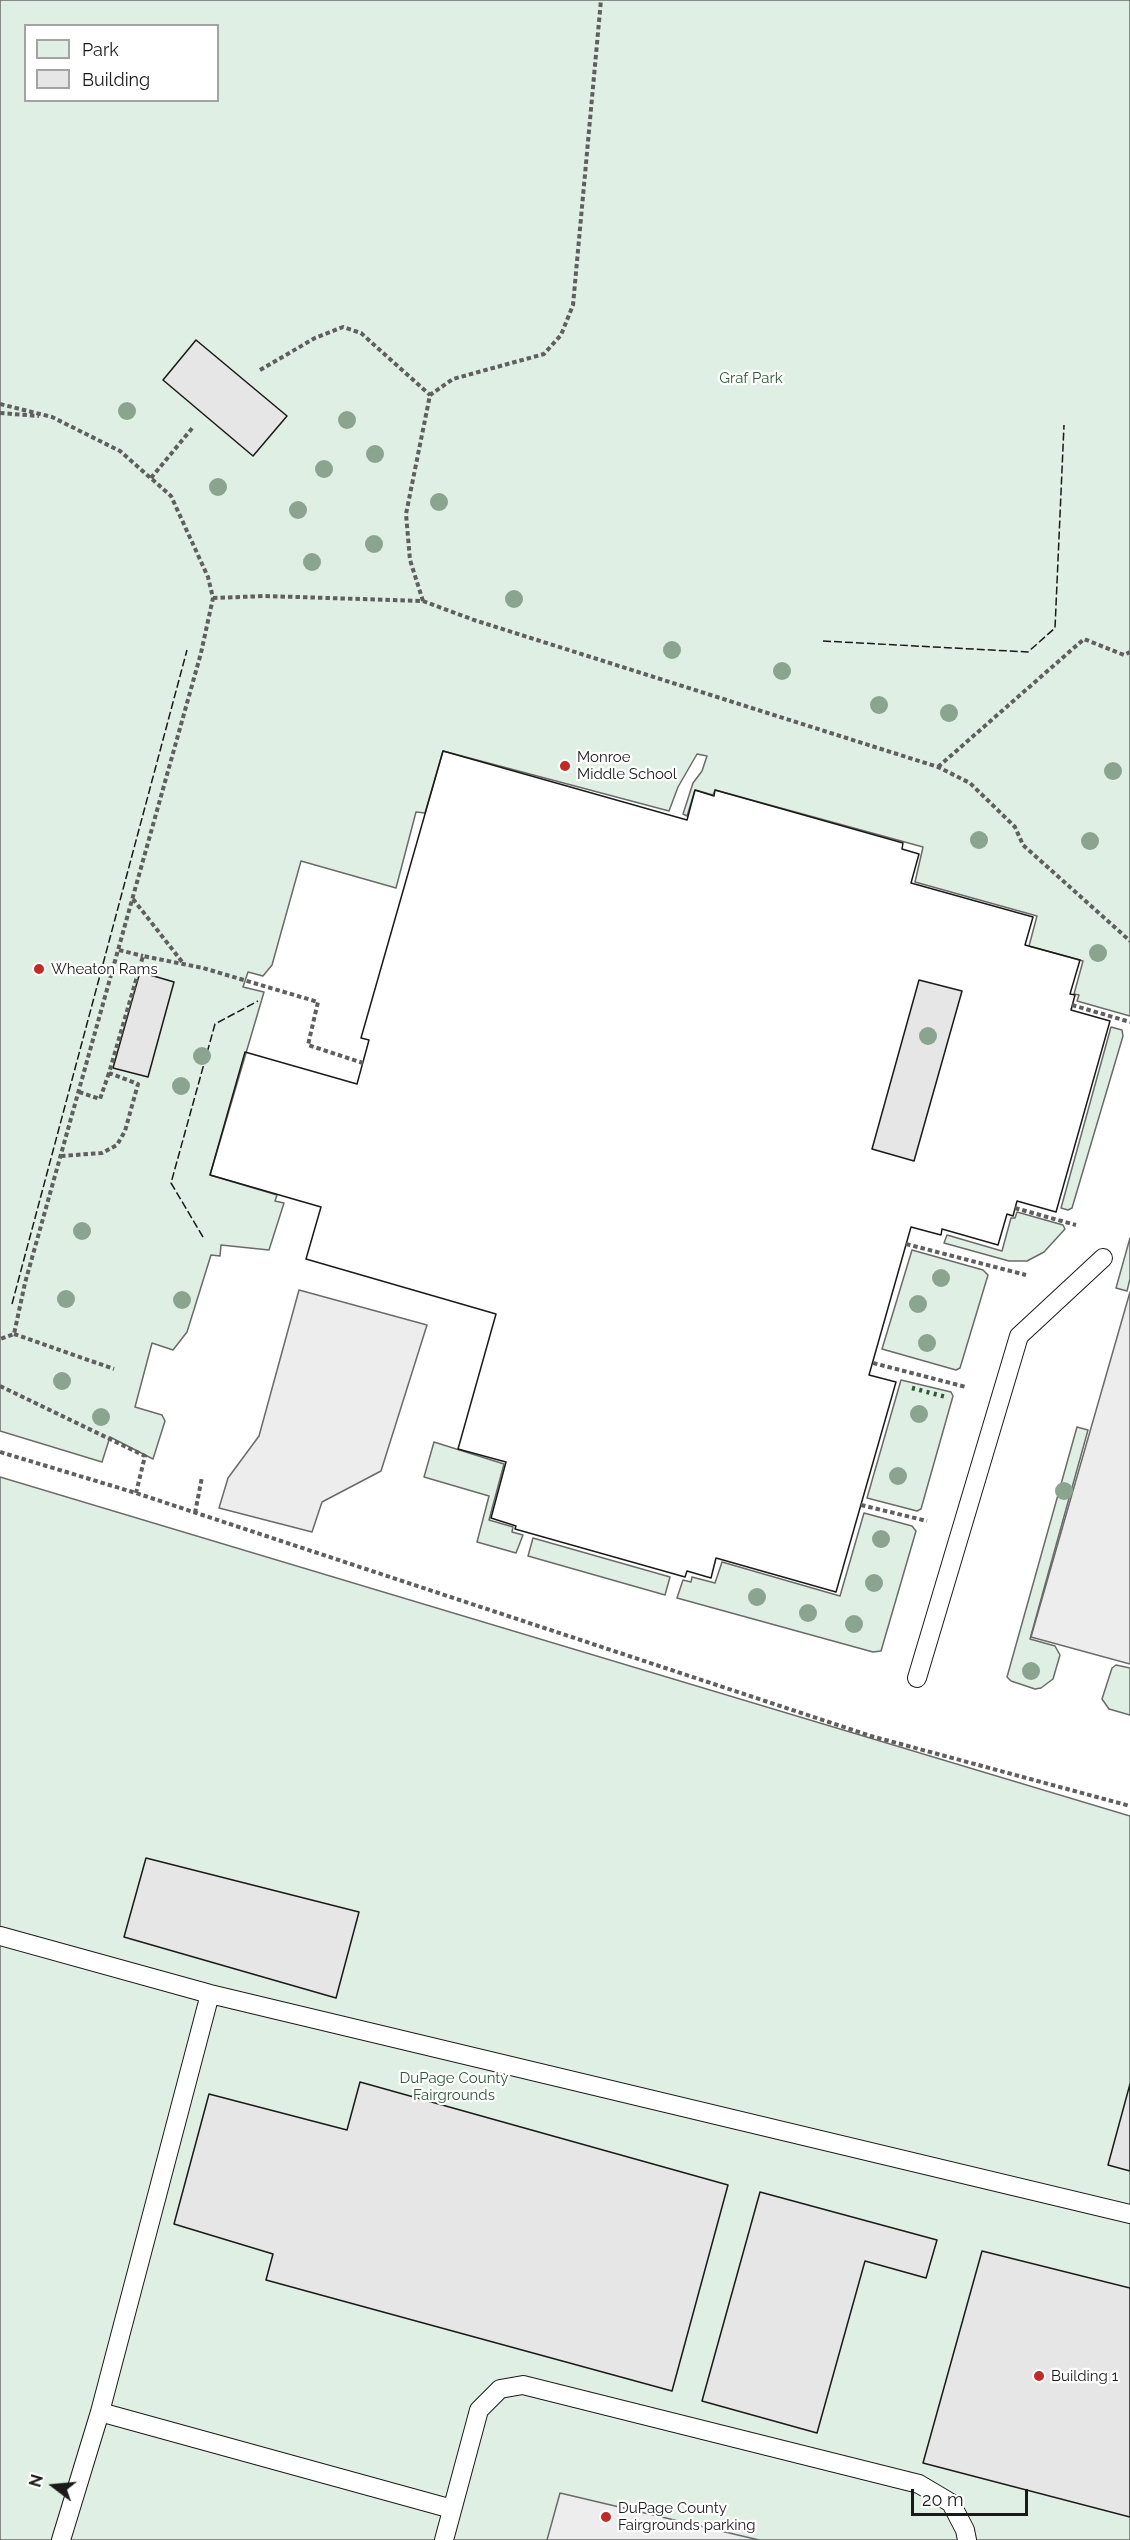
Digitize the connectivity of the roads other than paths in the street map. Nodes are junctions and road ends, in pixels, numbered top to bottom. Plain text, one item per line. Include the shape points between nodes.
1 (1103, 1258) dead end
2 (917, 1678) dead end
3 (0, 1936) edge
4 (210, 1994) junction
5 (1130, 2214) edge
6 (100, 2412) junction
7 (452, 2509) junction
8 (61, 2540) edge
9 (444, 2540) edge
10 (967, 2540) edge

1 - 2 lane via 1019,1336
3 - 4 lane
4 - 5 lane
4 - 6 lane
6 - 7 lane
6 - 8 lane
7 - 9 lane
7 - 10 lane via 479,2409 500,2389 523,2385 918,2484 951,2503

